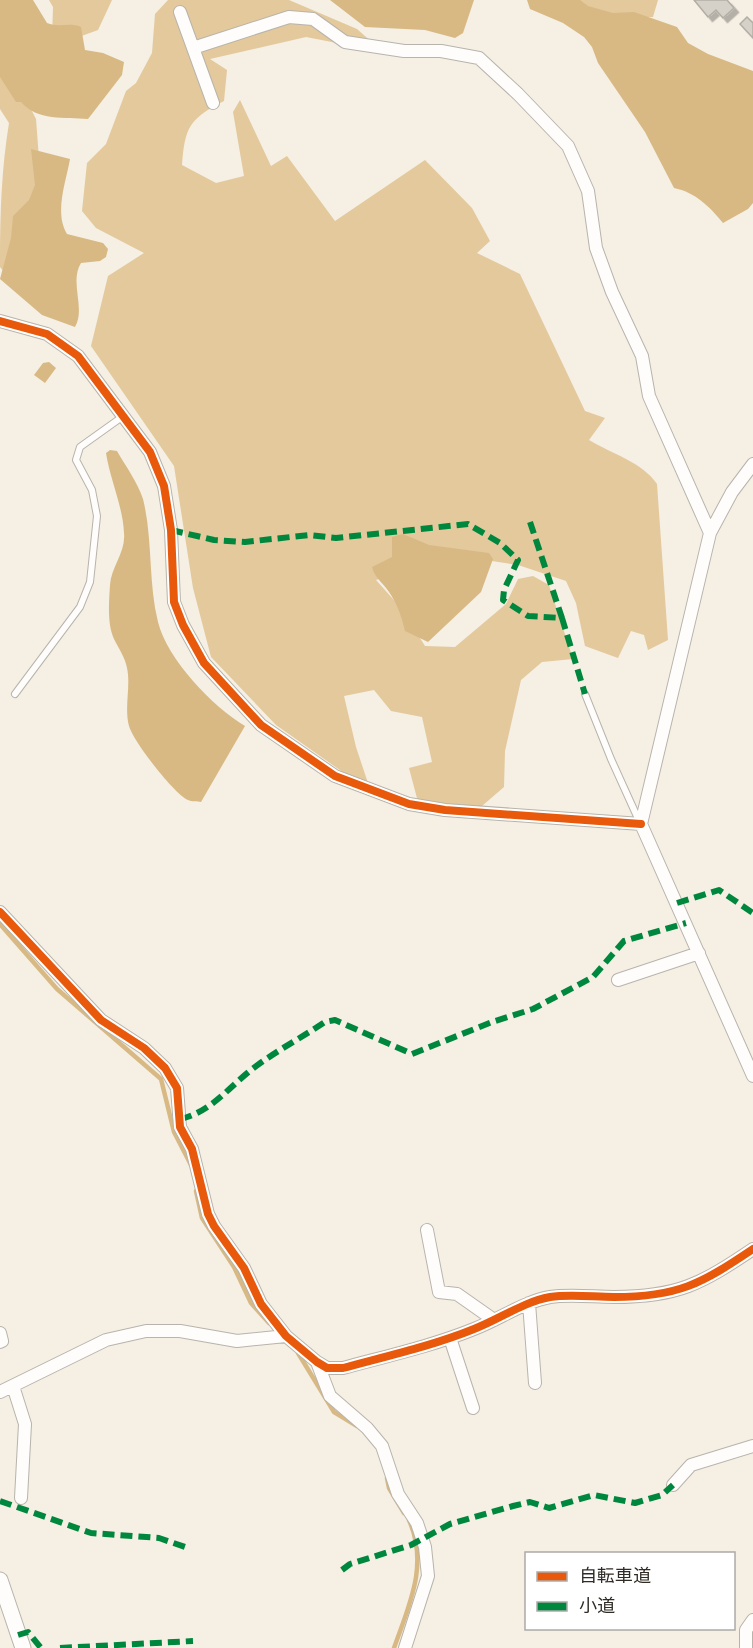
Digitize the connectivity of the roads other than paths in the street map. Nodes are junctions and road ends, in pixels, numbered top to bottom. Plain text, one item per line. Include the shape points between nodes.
1 (180, 12) dead end
2 (193, 48) junction
3 (213, 103) dead end
4 (0, 321) edge
5 (122, 417) junction
6 (753, 464) edge
7 (710, 533) junction
8 (15, 694) dead end
9 (585, 694) dead end
10 (640, 824) junction
11 (0, 912) edge
12 (699, 953) junction
13 (618, 980) dead end
14 (753, 1076) edge
15 (427, 1230) dead end
16 (753, 1249) edge
17 (529, 1303) junction
18 (494, 1320) junction
19 (0, 1333) edge
20 (286, 1336) junction
21 (450, 1338) junction
22 (0, 1342) edge
23 (316, 1362) junction
24 (535, 1383) dead end
25 (13, 1386) junction
26 (0, 1392) edge
27 (473, 1408) dead end
28 (753, 1446) edge
29 (673, 1485) dead end
30 (21, 1498) dead end
31 (0, 1580) edge
32 (753, 1620) edge
33 (23, 1648) edge
34 (405, 1648) edge
35 (746, 1648) edge

1 - 2 street
2 - 3 street
2 - 7 street via 289,17 313,19 345,42 479,58 518,94 568,146 588,191 596,248 642,356 649,396
4 - 5 street via 47,334 78,356
5 - 8 lane via 80,447 76,460 92,490 97,516 90,582 80,608
5 - 10 street via 150,452 164,486 171,530 174,602 183,625 204,663 261,725 335,776 409,804
6 - 7 street via 732,492
7 - 10 street
9 - 10 lane
10 - 12 street
11 - 20 street via 101,1020 144,1048 165,1068 177,1088 180,1127 192,1149 208,1214 244,1268 261,1304
12 - 13 street
12 - 14 street
15 - 18 street via 439,1292 457,1294
16 - 17 street via 722,1271 672,1293 551,1297
17 - 18 street
17 - 24 street
18 - 21 street
19 - 22 street
20 - 23 street
20 - 25 street via 237,1341 180,1331 146,1331 106,1340
21 - 23 street via 343,1368 327,1368
21 - 27 street
23 - 34 street via 330,1396 382,1446 398,1494 423,1540 428,1576
25 - 26 street
25 - 30 street via 25,1424
28 - 29 street via 691,1465
31 - 33 street
32 - 35 street via 746,1630

